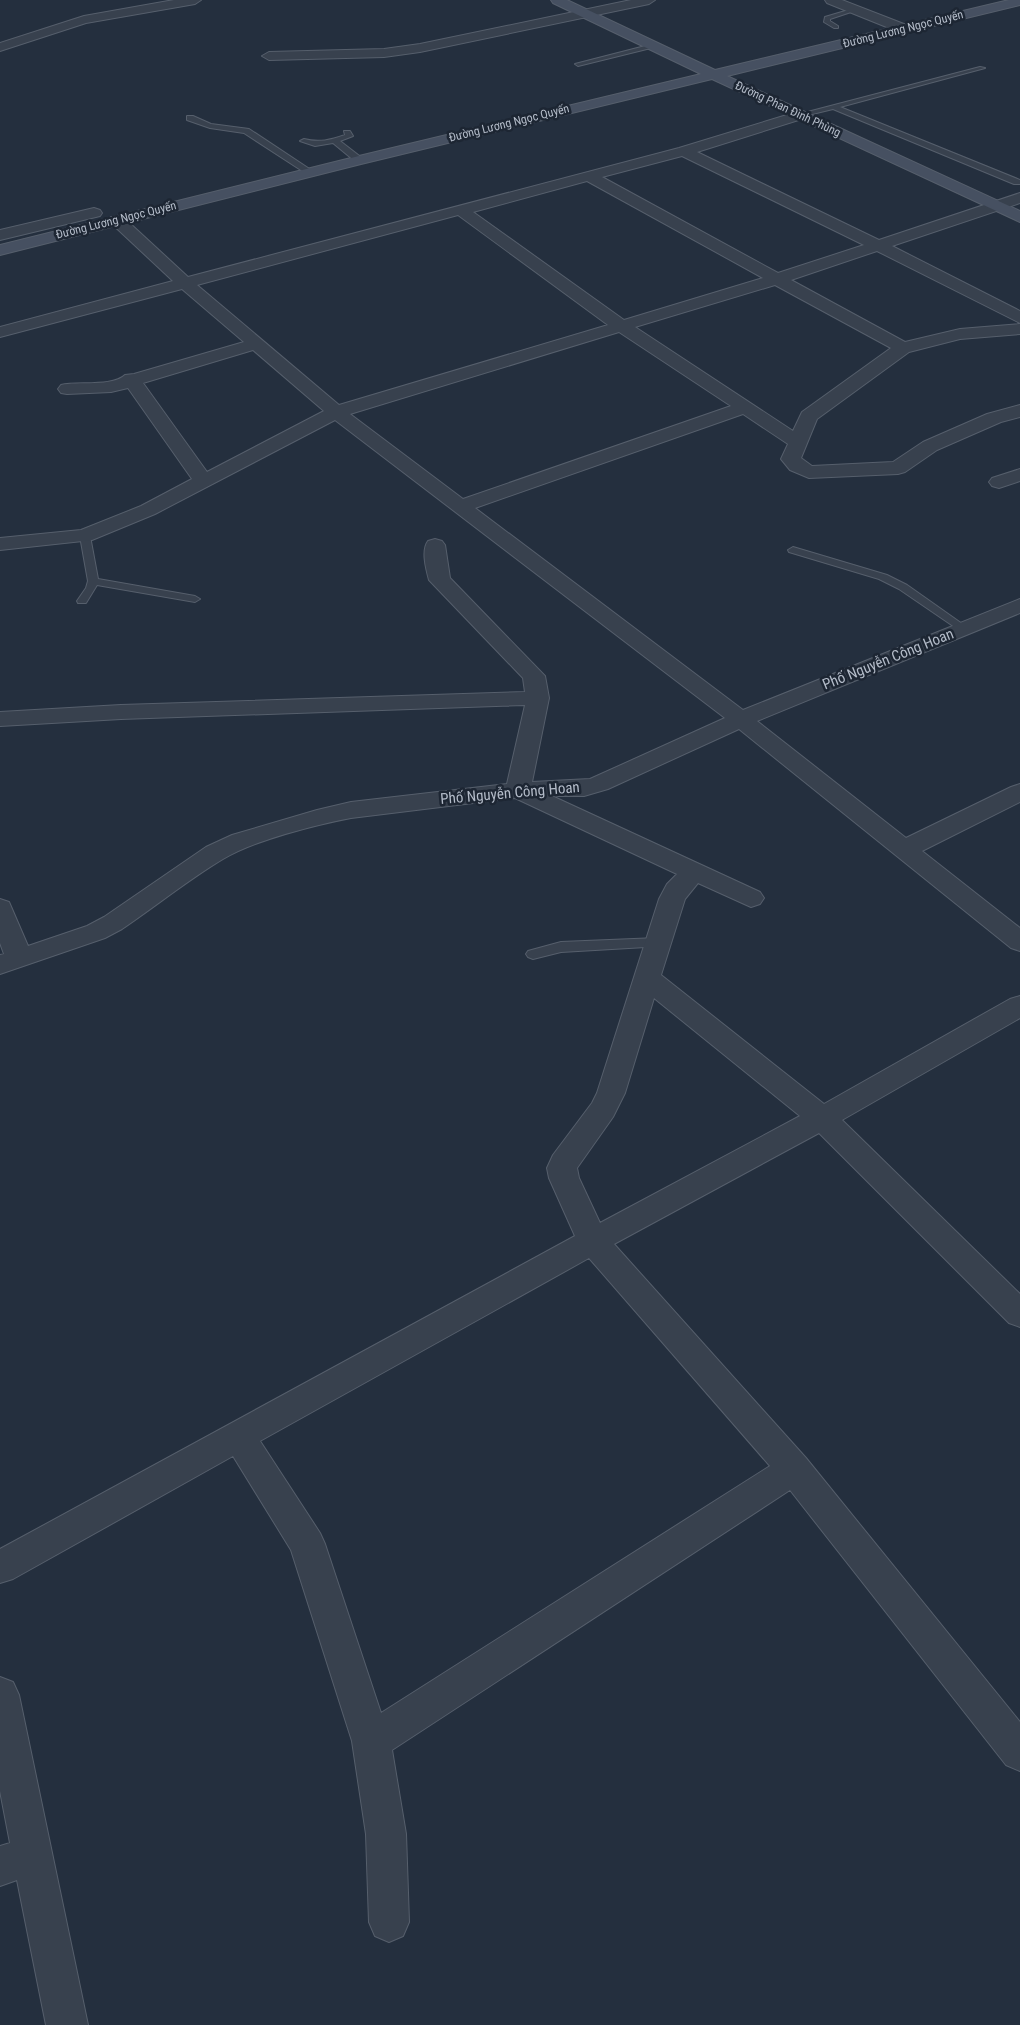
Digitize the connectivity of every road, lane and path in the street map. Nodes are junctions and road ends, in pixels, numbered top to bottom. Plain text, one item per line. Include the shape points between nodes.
1 (195, 0) edge
2 (557, 0) edge
3 (649, 0) edge
4 (831, 0) edge
5 (1020, 1) edge
6 (854, 10) junction
7 (585, 14) junction
8 (836, 27) dead end
9 (904, 29) junction
10 (653, 46) junction
11 (0, 47) edge
12 (269, 56) dead end
13 (578, 64) dead end
14 (982, 68) dead end
15 (712, 74) junction
16 (835, 106) junction
17 (800, 115) junction
18 (190, 118) dead end
19 (347, 133) dead end
20 (304, 141) dead end
21 (335, 141) junction
22 (684, 151) junction
23 (358, 160) junction
24 (310, 172) junction
25 (589, 176) junction
26 (1018, 190) edge
27 (994, 205) junction
28 (461, 210) junction
29 (94, 213) dead end
30 (1020, 217) edge
31 (117, 220) junction
32 (0, 236) edge
33 (878, 245) junction
34 (0, 250) edge
35 (777, 279) junction
36 (184, 282) junction
37 (1020, 318) edge
38 (621, 326) junction
39 (1020, 329) edge
40 (0, 332) edge
41 (256, 344) junction
42 (903, 348) junction
43 (131, 379) junction
44 (67, 389) dead end
45 (744, 408) junction
46 (1020, 411) edge
47 (336, 412) junction
48 (798, 442) junction
49 (1020, 475) edge
50 (203, 480) junction
51 (999, 482) dead end
52 (461, 506) junction
53 (85, 536) junction
54 (0, 544) edge
55 (435, 545) dead end
56 (793, 550) dead end
57 (93, 581) junction
58 (195, 600) dead end
59 (82, 601) dead end
60 (1020, 605) edge
61 (963, 628) junction
62 (538, 698) junction
63 (0, 719) edge
64 (741, 719) junction
65 (518, 790) junction
66 (1020, 792) edge
67 (903, 850) junction
68 (695, 871) junction
69 (752, 898) dead end
70 (0, 908) edge
71 (1020, 942) edge
72 (658, 943) junction
73 (534, 954) dead end
74 (10, 961) edge
75 (647, 978) junction
76 (1020, 1006) edge
77 (822, 1118) junction
78 (593, 1240) junction
79 (1020, 1314) edge
80 (239, 1437) junction
81 (794, 1469) junction
82 (0, 1567) edge
83 (0, 1695) edge
84 (371, 1741) junction
85 (1020, 1752) edge
86 (16, 1861) edge
87 (388, 1922) dead end
88 (67, 2025) edge

1 - 11 street via 84,20
2 - 7 main road, Đường Phan Đình Phùng
3 - 7 street
4 - 6 street
5 - 9 main road, Đường Lương Ngọc Quyến
6 - 8 lane via 826,18
6 - 9 street
7 - 10 main road, Đường Phan Đình Phùng
7 - 12 street via 384,53
9 - 15 main road, Đường Lương Ngọc Quyến
10 - 13 lane
10 - 15 main road, Đường Phan Đình Phùng
14 - 16 lane
15 - 17 main road, Đường Phan Đình Phùng
15 - 23 main road, Đường Lương Ngọc Quyến
16 - 17 lane
16 - 26 lane
17 - 22 street
17 - 27 main road, Đường Phan Đình Phùng
18 - 24 lane via 210,126 246,131
19 - 21 lane via 349,136
20 - 21 lane via 317,144
21 - 23 lane
22 - 25 street
22 - 33 street
23 - 24 main road, Đường Lương Ngọc Quyến
24 - 31 main road, Đường Lương Ngọc Quyến
25 - 28 street
25 - 35 street
26 - 27 street
27 - 30 main road, Đường Phan Đình Phùng
27 - 33 street
28 - 36 street
28 - 38 street
29 - 32 street
31 - 34 main road, Đường Lương Ngọc Quyến
31 - 36 street
33 - 35 street
33 - 37 street
35 - 38 street
35 - 42 street
36 - 40 street
36 - 41 street
38 - 45 street
38 - 47 street
39 - 42 street via 960,334
41 - 43 street
41 - 47 street
42 - 48 street via 809,416
43 - 44 street via 102,388
43 - 50 street
45 - 48 street
45 - 52 street
46 - 48 street via 994,418 930,446 898,468 810,472 791,459
47 - 50 street
47 - 52 street
49 - 51 street
50 - 53 street via 148,510
52 - 64 street
53 - 54 street
53 - 57 lane
55 - 62 street via 440,580 534,676
56 - 61 lane via 883,577
57 - 58 lane
57 - 59 lane
60 - 61 street, Phố Nguyễn Công Hoan
61 - 64 street, Phố Nguyễn Công Hoan
62 - 63 street
62 - 65 street
64 - 65 street, Phố Nguyễn Công Hoan via 599,784 584,788
64 - 67 street
65 - 68 street
65 - 74 street, Phố Nguyễn Công Hoan via 351,810 241,841 215,854 96,932
66 - 67 street
67 - 71 street
68 - 69 street
68 - 72 street via 676,890
70 - 74 street
72 - 73 lane via 561,947
72 - 75 street
75 - 77 street
75 - 78 street via 611,1093 562,1168
76 - 77 street
77 - 78 street
77 - 79 street
78 - 80 street
78 - 81 street
80 - 82 street
80 - 84 street via 307,1544
81 - 84 street
81 - 85 street
83 - 86 street
84 - 87 street via 386,1834
86 - 88 street

